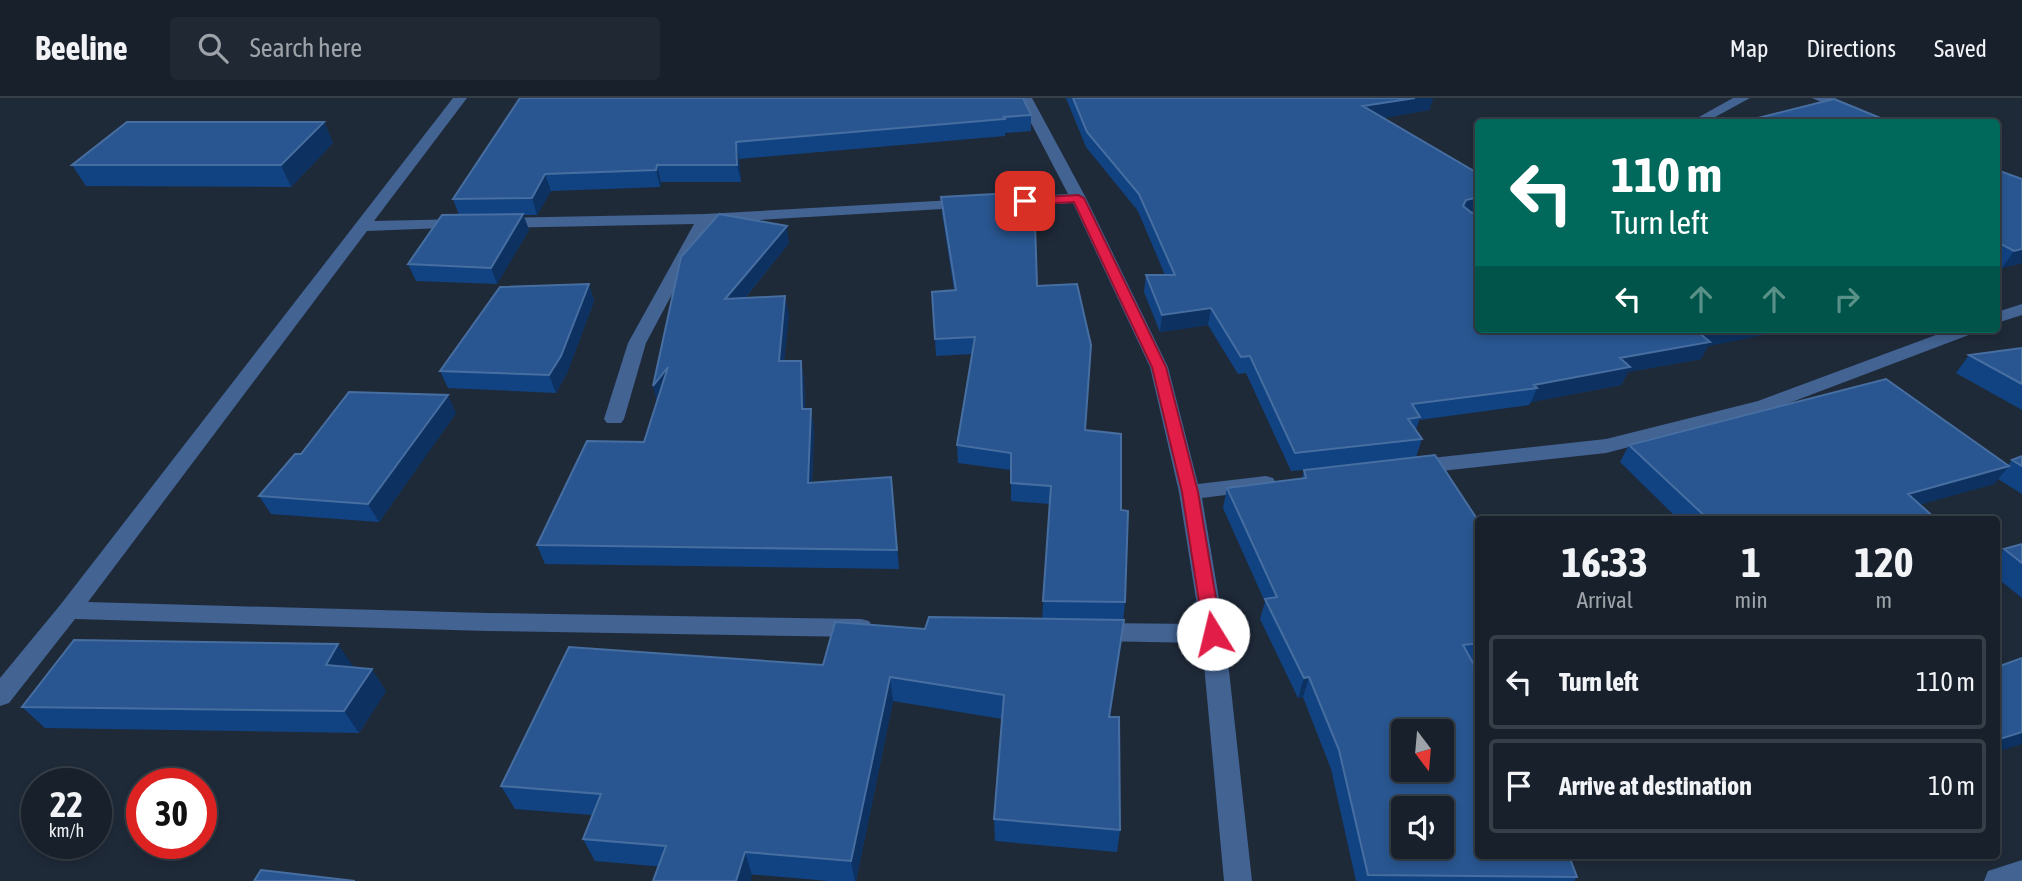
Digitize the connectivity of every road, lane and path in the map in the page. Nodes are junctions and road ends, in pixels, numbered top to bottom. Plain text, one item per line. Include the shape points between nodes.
1 (460, 98) edge
2 (1025, 98) edge
3 (1743, 98) edge
4 (1819, 98) edge
5 (1703, 119) edge
6 (1871, 119) edge
7 (1078, 198) junction
8 (705, 219) junction
9 (362, 226) junction
10 (2022, 309) edge
11 (2000, 317) edge
12 (1957, 333) edge
13 (614, 419) dead end
14 (1395, 469) edge
15 (1286, 481) edge
16 (1190, 492) junction
17 (69, 610) junction
18 (878, 629) edge
19 (1073, 632) edge
20 (1213, 634) junction
21 (0, 696) edge
22 (2022, 874) edge
23 (1238, 881) edge
24 (1998, 881) edge

1 - 9 street
2 - 7 street
3 - 5 street
4 - 6 street
7 - 8 street
7 - 16 street via 1159,367
8 - 9 street
8 - 13 street via 637,343
9 - 17 street
10 - 11 street
12 - 14 street via 1764,406 1606,446
15 - 16 street
16 - 20 street
17 - 18 street
17 - 21 street
19 - 20 street
20 - 23 street
22 - 24 street

